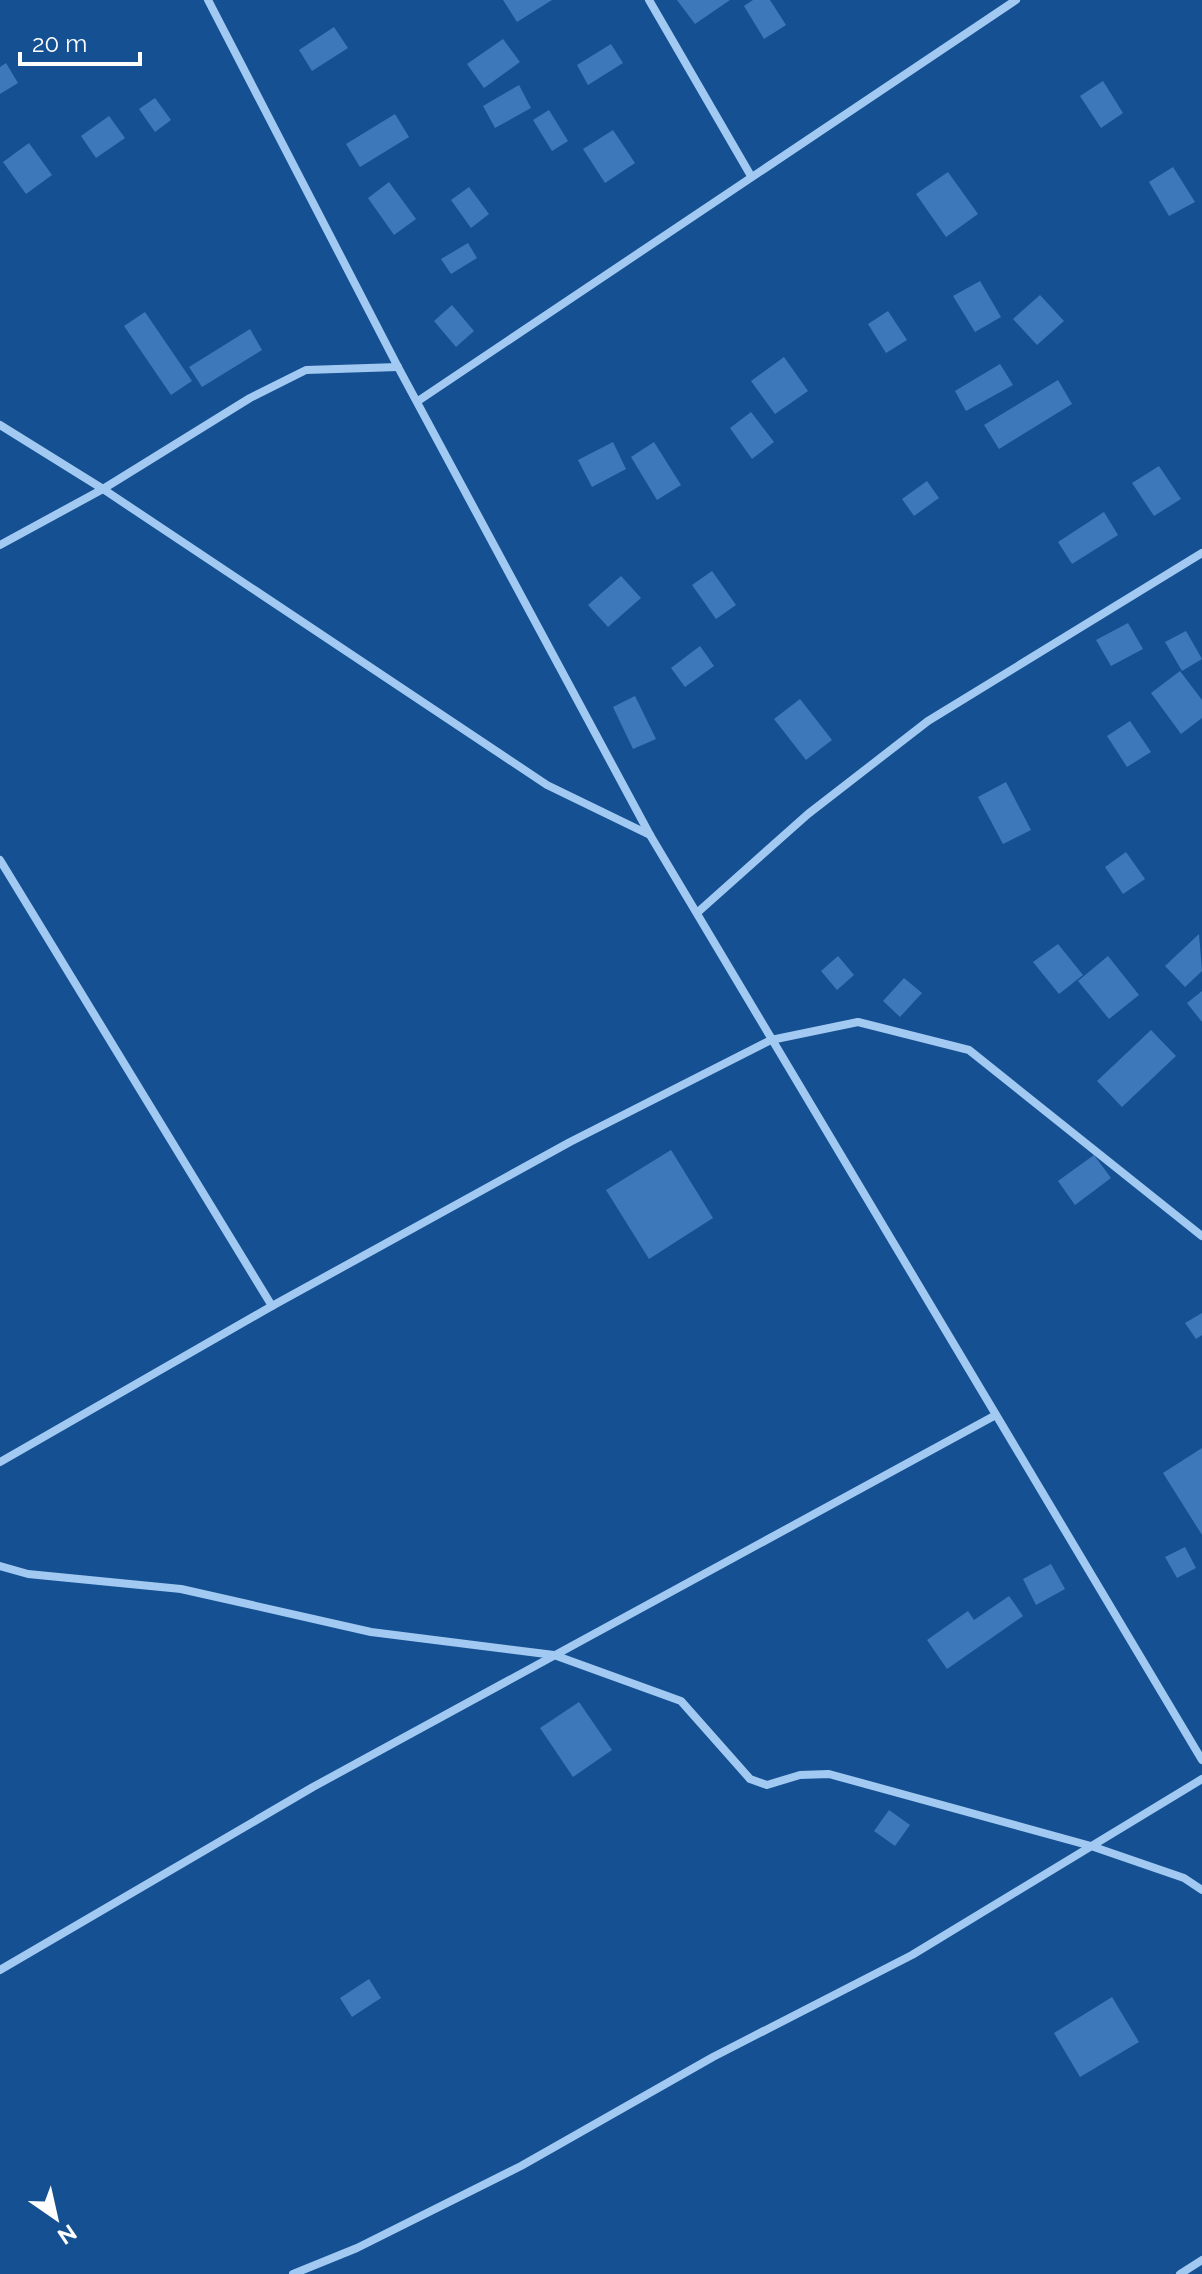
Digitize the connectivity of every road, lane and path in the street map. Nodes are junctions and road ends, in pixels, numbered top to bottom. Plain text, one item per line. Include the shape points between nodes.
1 (208, 0) edge
2 (649, 0) edge
3 (1016, 0) edge
4 (751, 176) junction
5 (398, 367) junction
6 (418, 401) junction
7 (0, 425) edge
8 (103, 489) junction
9 (0, 545) edge
10 (1202, 553) edge
11 (650, 835) junction
12 (0, 860) edge
13 (698, 912) junction
14 (771, 1040) junction
15 (1200, 1231) edge
16 (272, 1306) junction
17 (994, 1416) junction
18 (0, 1462) edge
19 (0, 1566) edge
20 (554, 1655) junction
21 (1202, 1760) edge
22 (1202, 1779) edge
23 (1091, 1846) junction
24 (1202, 1890) edge
25 (0, 1970) edge
26 (1202, 2260) edge
27 (293, 2274) edge
28 (1180, 2274) edge

1 - 5 street
2 - 4 street
3 - 4 street
4 - 6 street
5 - 6 street
5 - 8 street via 306,370 250,398
6 - 11 street
7 - 8 street
8 - 9 street
8 - 11 street via 547,785
10 - 13 street via 928,721 808,814
11 - 13 street
12 - 16 street
13 - 14 street
14 - 15 street via 858,1022 969,1050
14 - 16 street via 570,1142
14 - 17 street
16 - 18 street
17 - 20 street
17 - 21 street
19 - 20 street via 28,1574 181,1589 371,1632
20 - 23 street via 681,1701 750,1779 767,1785 800,1775 829,1774
20 - 25 street via 313,1787
22 - 23 street
23 - 24 street via 1184,1878
23 - 27 street via 912,1955 713,2057 521,2166
26 - 28 street

